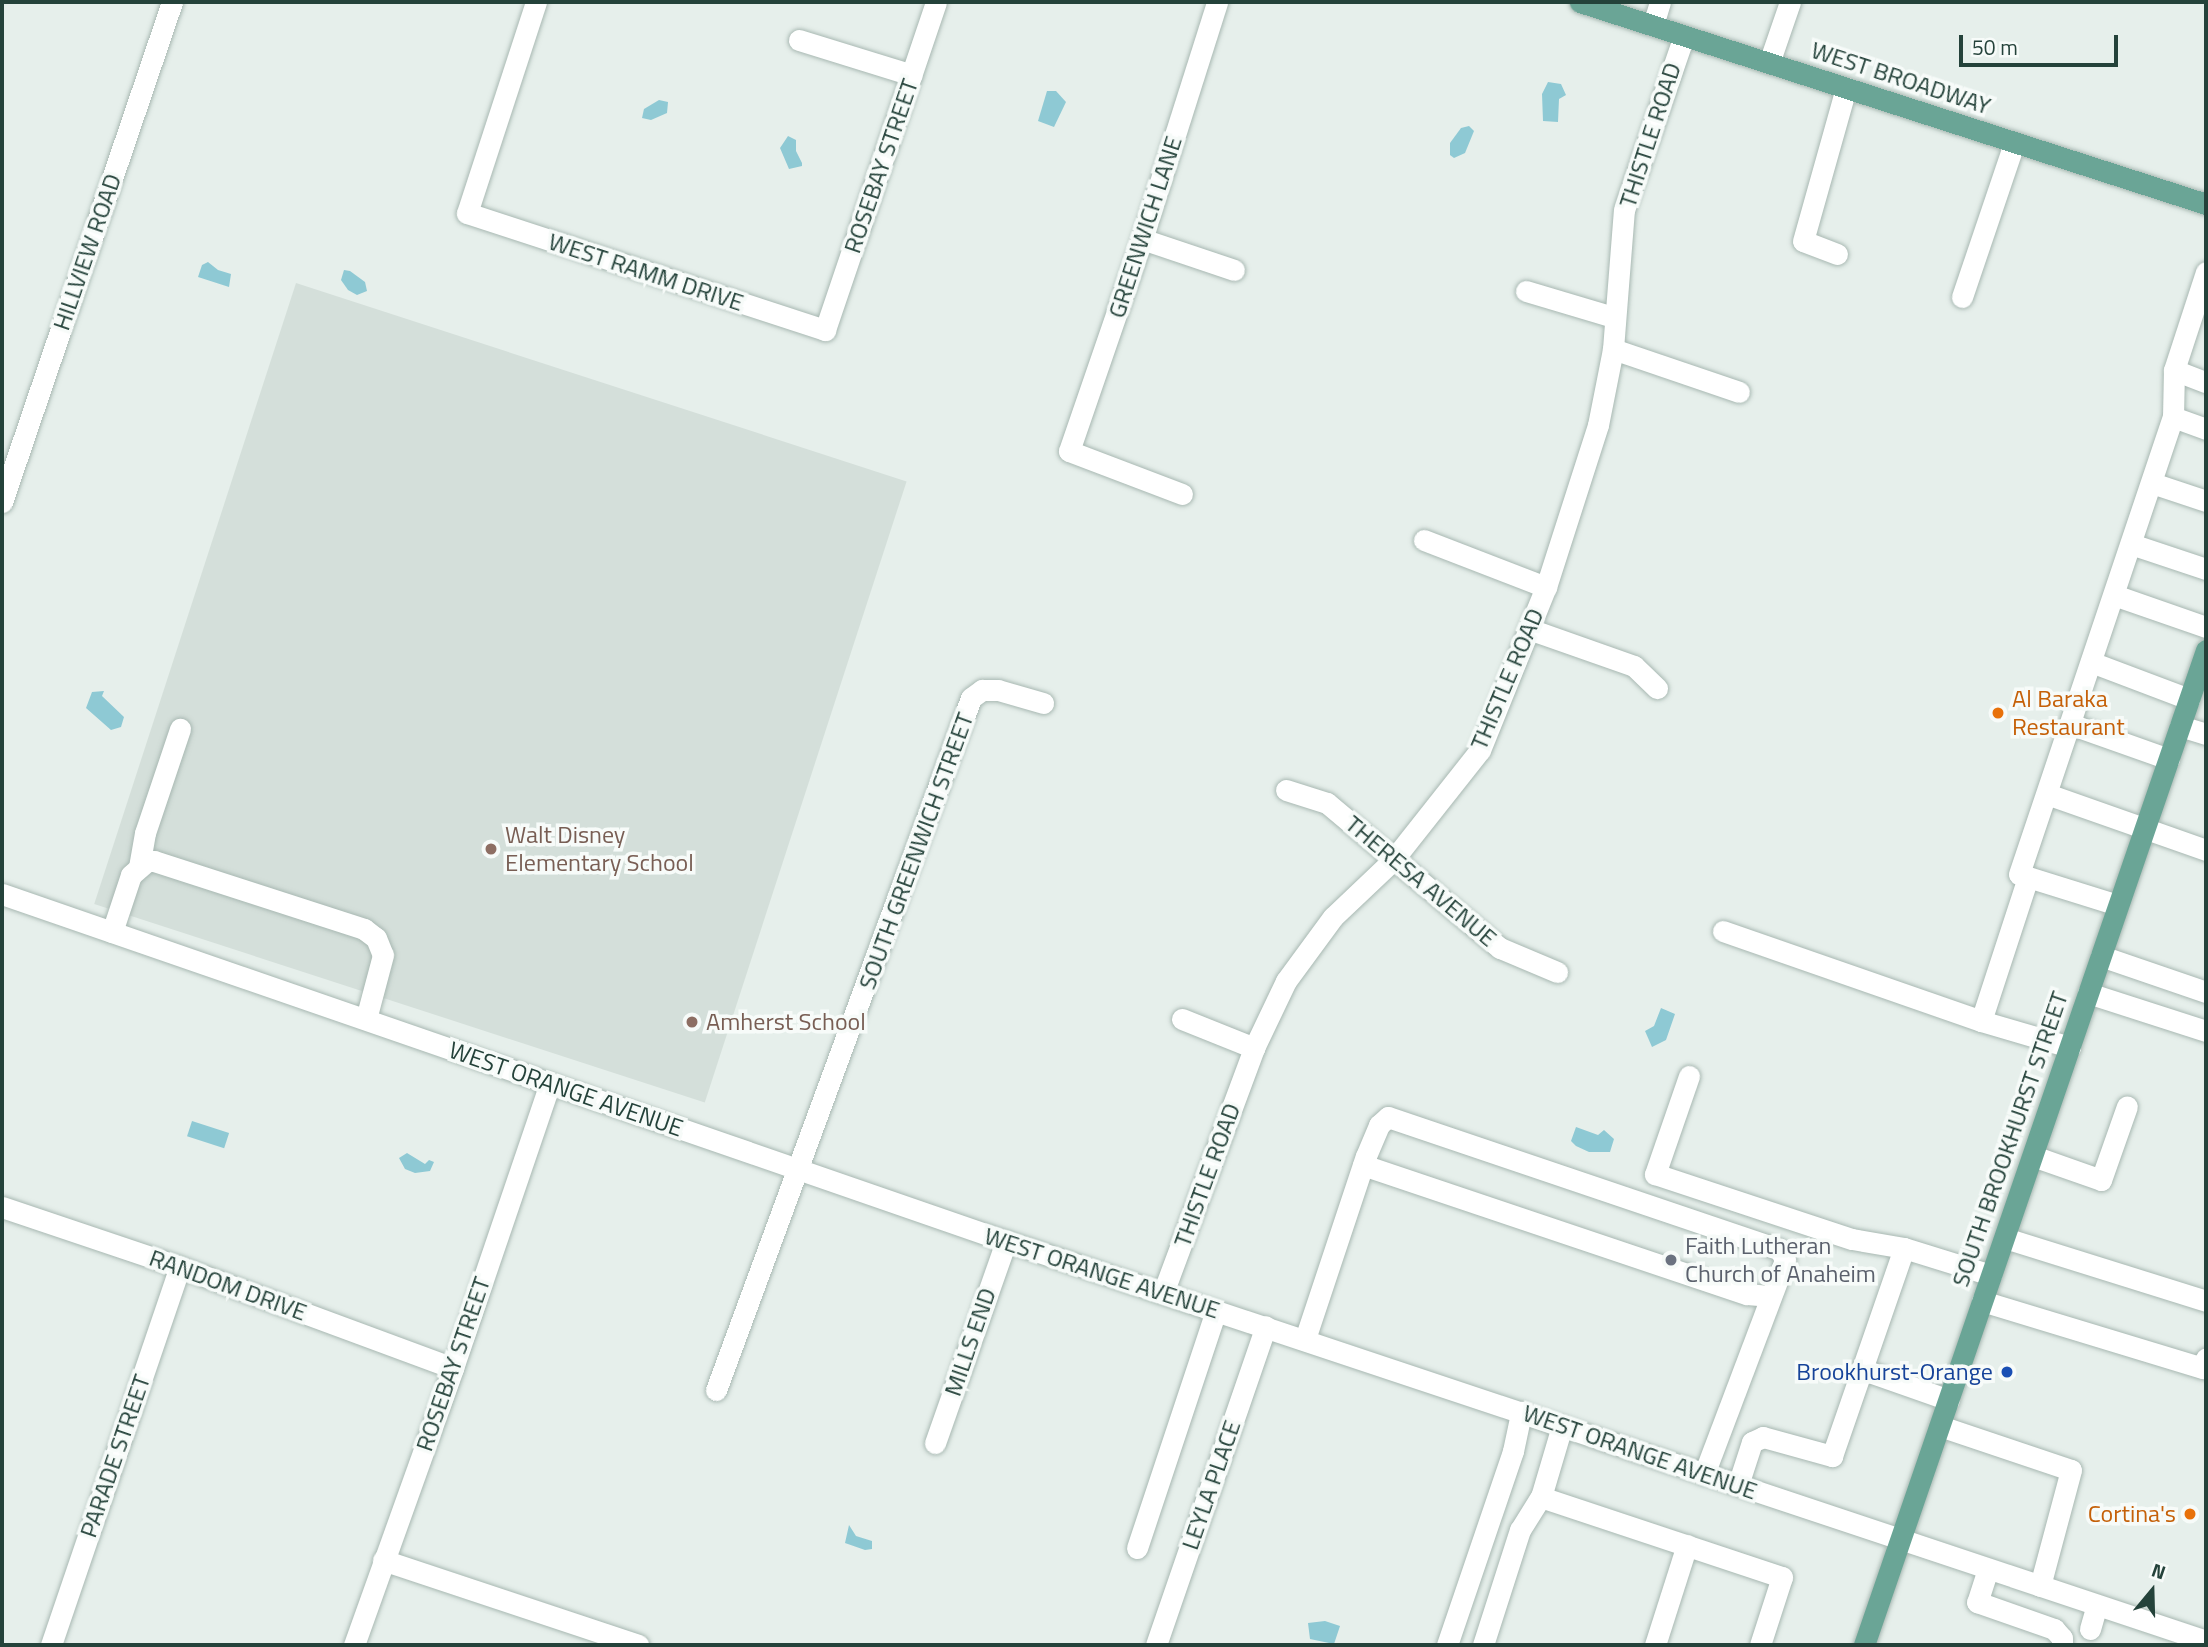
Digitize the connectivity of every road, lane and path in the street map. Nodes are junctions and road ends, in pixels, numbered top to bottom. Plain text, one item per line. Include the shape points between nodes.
1 (173, 2) edge
2 (537, 2) edge
3 (936, 2) edge
4 (1217, 2) edge
5 (1580, 2) edge
6 (1660, 2) edge
7 (1790, 2) edge
8 (1653, 25) junction
9 (1684, 36) junction
10 (799, 40) dead end
11 (1769, 63) junction
12 (912, 75) junction
13 (1846, 88) junction
14 (2014, 143) junction
15 (2206, 204) edge
16 (1142, 239) junction
17 (1838, 254) dead end
18 (1234, 270) dead end
19 (2206, 272) edge
20 (1525, 291) dead end
21 (1962, 297) dead end
22 (1613, 317) junction
23 (825, 330) joint
24 (1613, 349) junction
25 (2174, 370) junction
26 (2206, 382) edge
27 (1739, 391) dead end
28 (2173, 417) junction
29 (2206, 429) edge
30 (2152, 483) junction
31 (1182, 494) dead end
32 (2206, 501) edge
33 (2, 502) edge
34 (1424, 540) dead end
35 (2131, 544) junction
36 (2206, 569) edge
37 (1546, 587) junction
38 (2114, 595) junction
39 (2206, 627) edge
40 (1529, 629) junction
41 (2206, 650) edge
42 (2091, 662) junction
43 (1657, 688) dead end
44 (2189, 699) junction
45 (1043, 703) dead end
46 (2070, 724) junction
47 (2180, 726) junction
48 (180, 729) dead end
49 (2206, 734) edge
50 (2169, 759) junction
51 (1286, 790) dead end
52 (2047, 794) junction
53 (2145, 829) junction
54 (2206, 850) edge
55 (1393, 860) junction
56 (139, 867) junction
57 (2028, 877) junction
58 (2, 894) edge
59 (2118, 905) junction
60 (113, 932) junction
61 (1723, 932) dead end
62 (2101, 956) junction
63 (1557, 972) dead end
64 (2206, 992) edge
65 (2088, 993) junction
66 (366, 1019) junction
67 (1182, 1019) dead end
68 (1981, 1021) junction
69 (2206, 1031) edge
70 (2070, 1047) junction
71 (1254, 1048) junction
72 (1689, 1076) dead end
73 (550, 1083) junction
74 (2127, 1106) dead end
75 (2033, 1156) junction
76 (1363, 1166) junction
77 (799, 1171) junction
78 (2, 1207) edge
79 (2004, 1238) junction
80 (1006, 1241) junction
81 (1904, 1248) junction
82 (180, 1267) junction
83 (1991, 1275) junction
84 (1163, 1293) junction
85 (1771, 1296) junction
86 (1982, 1301) junction
87 (2206, 1301) edge
88 (1216, 1311) junction
89 (1266, 1326) junction
90 (1305, 1339) junction
91 (2206, 1358) edge
92 (453, 1368) junction
93 (1861, 1369) junction
94 (716, 1390) dead end
95 (1949, 1399) junction
96 (1521, 1412) junction
97 (1562, 1426) junction
98 (1940, 1426) junction
99 (935, 1443) dead end
100 (1704, 1474) junction
101 (1738, 1485) junction
102 (1541, 1497) junction
103 (1901, 1540) junction
104 (1686, 1545) junction
105 (1137, 1548) dead end
106 (383, 1560) junction
107 (1988, 1569) junction
108 (2040, 1586) junction
109 (2097, 1605) junction
110 (2090, 1629) dead end
111 (2206, 1641) edge
112 (51, 1645) edge
113 (354, 1645) edge
114 (638, 1645) edge
115 (1156, 1645) edge
116 (1447, 1645) edge
117 (1483, 1645) edge
118 (1655, 1645) edge
119 (1760, 1645) edge
120 (1864, 1645) edge
121 (2062, 1645) edge

1 - 33 street, HILLVIEW ROAD
2 - 23 street, WEST RAMM DRIVE via 467,213
3 - 12 street, ROSEBAY STREET
4 - 16 street, GREENWICH LANE
5 - 8 main road, WEST BROADWAY
6 - 8 street
7 - 11 street
8 - 9 main road, WEST BROADWAY
9 - 11 main road, WEST BROADWAY
9 - 22 street, THISTLE ROAD via 1623,210
10 - 12 street
11 - 13 main road, WEST BROADWAY
12 - 23 street, ROSEBAY STREET
13 - 14 main road, WEST BROADWAY
13 - 17 street via 1803,241
14 - 15 main road, WEST BROADWAY
14 - 21 street
16 - 18 street
16 - 31 street, GREENWICH LANE via 1069,451
19 - 25 street
20 - 22 street
22 - 24 street, THISTLE ROAD
24 - 27 street
24 - 37 street, THISTLE ROAD via 1598,425
25 - 26 street
25 - 28 street
28 - 29 street
28 - 30 street
30 - 32 street
30 - 35 street
34 - 37 street
35 - 36 street
35 - 38 street
37 - 40 street, THISTLE ROAD
38 - 39 street
38 - 42 street
40 - 43 street via 1634,666
40 - 55 street, THISTLE ROAD via 1480,750
41 - 44 main road, SOUTH BROOKHURST STREET
42 - 44 street
42 - 46 street
44 - 47 main road, SOUTH BROOKHURST STREET
45 - 77 street, SOUTH GREENWICH STREET via 998,690 982,690 971,698
46 - 50 street
46 - 52 street
47 - 49 street
47 - 50 main road, SOUTH BROOKHURST STREET
48 - 56 street via 145,833
50 - 53 main road, SOUTH BROOKHURST STREET
51 - 55 street, THERESA AVENUE via 1327,803
52 - 53 street
52 - 57 street via 2019,874
53 - 54 street
53 - 59 main road, SOUTH BROOKHURST STREET
55 - 63 street, THERESA AVENUE via 1500,948
55 - 71 street, THISTLE ROAD via 1333,917 1286,981
56 - 60 street via 131,875
56 - 66 street via 154,861 364,929 376,938 383,956
57 - 59 street
57 - 68 street
58 - 60 street, WEST ORANGE AVENUE
59 - 62 main road, SOUTH BROOKHURST STREET
60 - 66 street, WEST ORANGE AVENUE
61 - 68 street
62 - 64 street
62 - 65 main road, SOUTH BROOKHURST STREET
65 - 69 street
65 - 70 main road, SOUTH BROOKHURST STREET
66 - 73 street, WEST ORANGE AVENUE
67 - 71 street
68 - 70 street
70 - 75 main road, SOUTH BROOKHURST STREET
71 - 84 street, THISTLE ROAD
72 - 81 street via 1655,1174 1852,1238
73 - 77 street, WEST ORANGE AVENUE
73 - 92 street, ROSEBAY STREET
74 - 75 street via 2101,1180
75 - 79 main road, SOUTH BROOKHURST STREET
76 - 85 street via 1735,1290
76 - 85 street via 1379,1125 1388,1117 1780,1250 1785,1260
76 - 90 street
77 - 80 street, WEST ORANGE AVENUE
77 - 94 street, SOUTH GREENWICH STREET
78 - 82 street, RANDOM DRIVE
79 - 83 main road, SOUTH BROOKHURST STREET
79 - 87 street
80 - 84 street, WEST ORANGE AVENUE
80 - 99 street, MILLS END
81 - 83 street
81 - 93 street
82 - 92 street, RANDOM DRIVE
82 - 112 street, PARADE STREET
83 - 86 main road, SOUTH BROOKHURST STREET
84 - 88 street, WEST ORANGE AVENUE
85 - 100 street
86 - 91 street via 2203,1368
86 - 95 main road, SOUTH BROOKHURST STREET
88 - 89 street, WEST ORANGE AVENUE
88 - 105 street
89 - 90 street, WEST ORANGE AVENUE
89 - 115 street, LEYLA PLACE
90 - 96 street, WEST ORANGE AVENUE
92 - 106 street, ROSEBAY STREET
93 - 95 street
93 - 101 street via 1832,1456 1763,1437 1752,1441
95 - 98 main road, SOUTH BROOKHURST STREET
96 - 97 street, WEST ORANGE AVENUE
96 - 116 street via 1513,1451
97 - 100 street, WEST ORANGE AVENUE
97 - 102 street
98 - 103 main road, SOUTH BROOKHURST STREET
98 - 108 street via 2071,1470
100 - 101 street, WEST ORANGE AVENUE
101 - 103 street, WEST ORANGE AVENUE
102 - 104 street
102 - 117 street via 1520,1531
103 - 107 street, WEST ORANGE AVENUE
103 - 120 main road, SOUTH BROOKHURST STREET
104 - 118 street
104 - 119 street via 1782,1577
106 - 113 street, ROSEBAY STREET
106 - 114 street
107 - 108 street, WEST ORANGE AVENUE
107 - 121 street via 1977,1602 2054,1629
108 - 109 street, WEST ORANGE AVENUE
109 - 110 street
109 - 111 street, WEST ORANGE AVENUE

